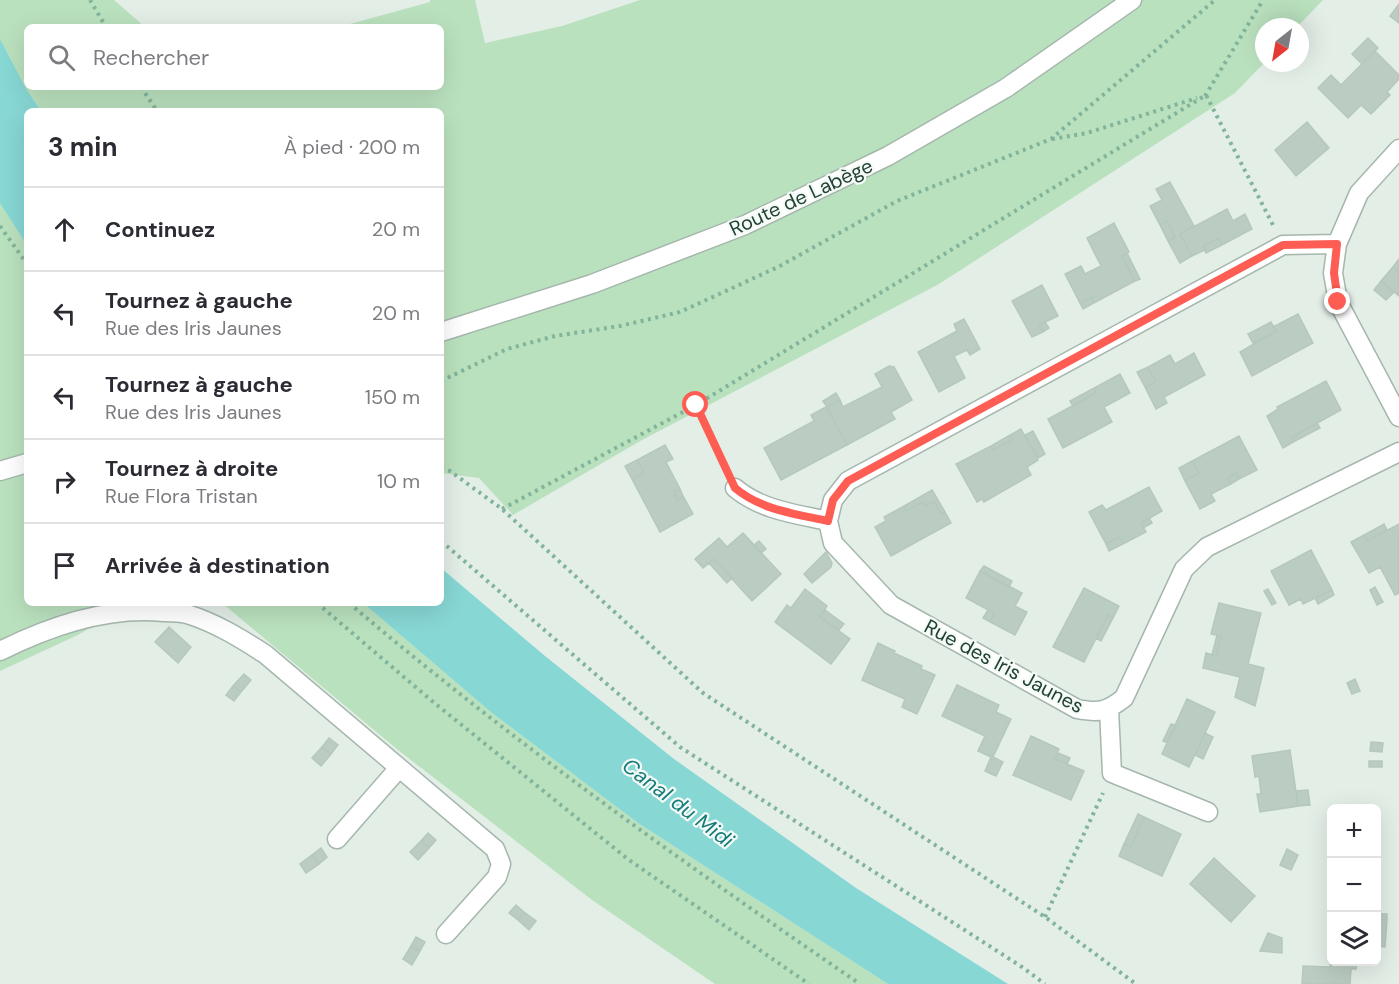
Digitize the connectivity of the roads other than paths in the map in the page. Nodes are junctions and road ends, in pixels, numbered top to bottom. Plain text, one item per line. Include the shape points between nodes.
1 (1132, 0) edge
2 (1399, 149) edge
3 (1337, 244) junction
4 (444, 331) edge
5 (1399, 417) edge
6 (1399, 452) edge
7 (24, 464) edge
8 (0, 471) edge
9 (735, 488) road end
10 (828, 521) junction
11 (0, 651) edge
12 (1109, 710) junction
13 (399, 768) junction
14 (1208, 812) dead end
15 (337, 839) dead end
16 (447, 934) dead end

1 - 4 street, Route de Labège via 1006,88 888,156 745,225 592,284
2 - 3 street via 1359,193
3 - 5 street via 1334,273 1338,302
3 - 10 street via 1283,245 848,481 833,500
6 - 12 street, Rue des Iris Jaunes via 1207,547 1184,569 1124,698
7 - 8 street
9 - 10 street via 772,508
10 - 12 street, Rue des Iris Jaunes via 833,543 891,605 1077,709
11 - 13 street via 84,619 140,609 186,614 227,630 265,654
12 - 14 street via 1112,773
13 - 15 street
13 - 16 street via 495,849 501,864 497,877

